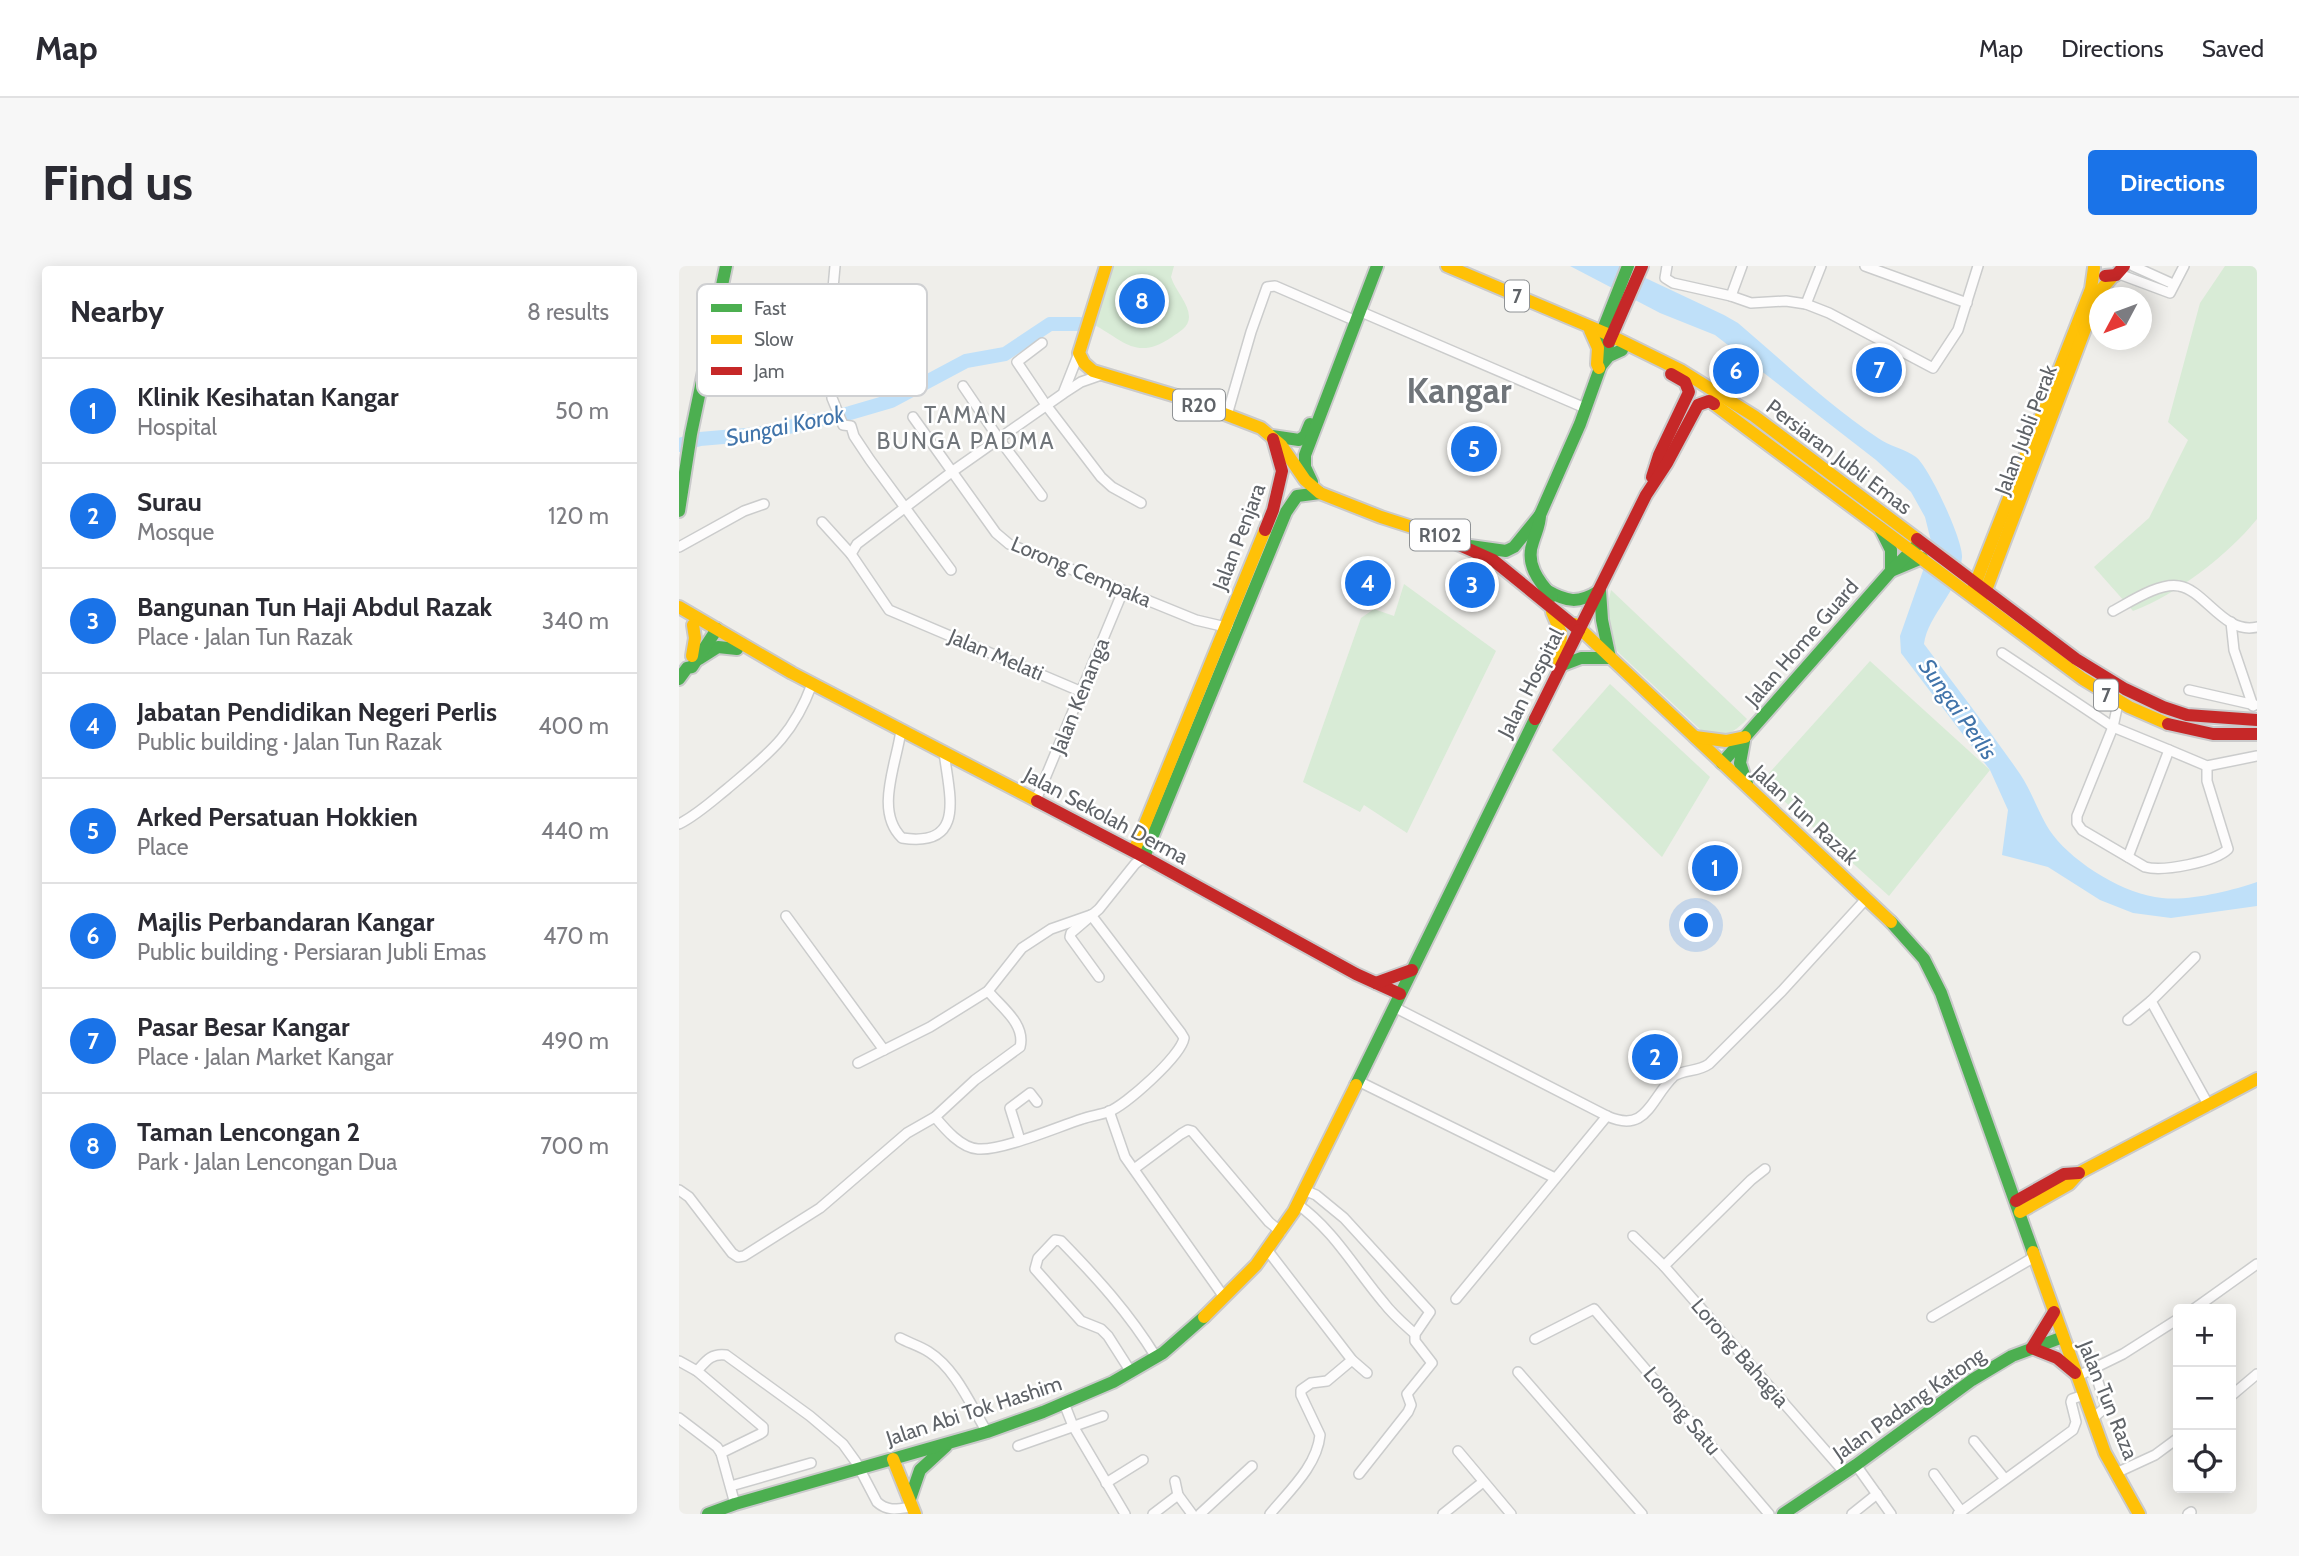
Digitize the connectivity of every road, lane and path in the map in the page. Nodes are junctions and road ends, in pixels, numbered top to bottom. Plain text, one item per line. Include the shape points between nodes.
1 (726, 266) edge
2 (835, 266) edge
3 (1106, 266) edge
4 (1368, 266) edge
5 (1377, 266) edge
6 (1447, 266) edge
7 (1628, 266) edge
8 (1641, 266) edge
9 (1667, 266) edge
10 (1742, 266) edge
11 (1821, 266) edge
12 (1865, 266) edge
13 (1978, 266) edge
14 (2133, 266) edge
15 (2094, 267) edge
16 (2182, 267) edge
17 (2119, 272) edge
18 (722, 284) edge
19 (833, 284) edge
20 (2172, 289) junction
21 (1731, 296) junction
22 (1967, 303) junction
23 (1806, 304) junction
24 (1620, 305) junction
25 (1354, 314) junction
26 (1588, 326) junction
27 (1607, 337) junction
28 (1042, 342) dead end
29 (1628, 349) junction
30 (1079, 353) junction
31 (1599, 368) junction
32 (1690, 374) junction
33 (1101, 375) junction
34 (963, 386) dead end
35 (1710, 386) junction
36 (1064, 393) junction
37 (699, 396) edge
38 (832, 396) edge
39 (1694, 399) junction
40 (1046, 405) junction
41 (1585, 408) junction
42 (1227, 415) junction
43 (913, 417) dead end
44 (1750, 422) junction
45 (1272, 436) junction
46 (999, 439) junction
47 (953, 471) junction
48 (1320, 494) junction
49 (1042, 496) dead end
50 (1140, 502) dead end
51 (764, 504) dead end
52 (903, 508) junction
53 (679, 511) edge
54 (1541, 515) junction
55 (822, 522) dead end
56 (1879, 525) junction
57 (1462, 544) junction
58 (679, 547) edge
59 (1920, 549) junction
60 (851, 554) junction
61 (951, 570) dead end
62 (1891, 571) junction
63 (1600, 590) junction
64 (1123, 591) junction
65 (1978, 592) junction
66 (1546, 596) junction
67 (679, 607) edge
68 (2113, 611) dead end
69 (679, 617) edge
70 (2231, 622) junction
71 (693, 625) junction
72 (2257, 627) edge
73 (1224, 628) junction
74 (1238, 628) junction
75 (712, 630) junction
76 (1579, 630) junction
77 (737, 649) junction
78 (2003, 653) dead end
79 (1610, 658) junction
80 (688, 666) edge
81 (1559, 667) junction
82 (792, 673) junction
83 (811, 684) junction
84 (2189, 690) dead end
85 (1082, 692) junction
86 (2119, 703) junction
87 (2255, 705) edge
88 (2257, 720) edge
89 (2113, 726) junction
90 (901, 730) junction
91 (2257, 734) edge
92 (1695, 737) junction
93 (1745, 737) junction
94 (2169, 750) junction
95 (944, 752) junction
96 (2257, 756) edge
97 (1722, 763) junction
98 (2207, 765) junction
99 (1752, 792) junction
100 (1036, 800) junction
101 (679, 824) edge
102 (2128, 856) junction
103 (1138, 857) junction
104 (1866, 899) junction
105 (1091, 915) junction
106 (786, 916) dead end
107 (2195, 957) dead end
108 (1412, 970) junction
109 (1099, 977) dead end
110 (1376, 984) junction
111 (988, 991) junction
112 (1397, 1000) junction
113 (2151, 1002) junction
114 (1388, 1019) junction
115 (2128, 1020) dead end
116 (884, 1050) junction
117 (858, 1063) dead end
118 (2257, 1079) edge
119 (1358, 1081) junction
120 (1037, 1102) dead end
121 (2209, 1106) junction
122 (1109, 1111) junction
123 (1607, 1116) junction
124 (935, 1117) junction
125 (1020, 1140) junction
126 (1134, 1169) junction
127 (1765, 1169) dead end
128 (1555, 1178) junction
129 (679, 1190) edge
130 (1304, 1191) junction
131 (1297, 1204) junction
132 (2018, 1206) junction
133 (1281, 1232) junction
134 (1633, 1236) dead end
135 (1268, 1251) junction
136 (2036, 1256) junction
137 (2257, 1264) edge
138 (1664, 1266) junction
139 (1224, 1297) junction
140 (1455, 1299) dead end
141 (2201, 1304) edge
142 (2055, 1312) junction
143 (1932, 1317) dead end
144 (2173, 1323) edge
145 (1415, 1334) junction
146 (2063, 1337) junction
147 (899, 1338) dead end
148 (1535, 1339) dead end
149 (2032, 1348) junction
150 (1156, 1357) junction
151 (1352, 1360) junction
152 (679, 1361) edge
153 (2094, 1369) junction
154 (697, 1371) junction
155 (1131, 1372) junction
156 (1518, 1372) dead end
157 (1367, 1373) dead end
158 (2257, 1374) edge
159 (2078, 1376) junction
160 (2236, 1392) edge
161 (2084, 1395) junction
162 (1064, 1403) junction
163 (1103, 1416) dead end
164 (679, 1418) edge
165 (2092, 1419) junction
166 (1073, 1426) junction
167 (987, 1432) junction
168 (1975, 1441) dead end
169 (2173, 1442) edge
170 (949, 1443) junction
171 (1019, 1446) dead end
172 (1458, 1451) dead end
173 (721, 1453) junction
174 (893, 1459) junction
175 (1143, 1460) dead end
176 (811, 1463) dead end
177 (1252, 1466) dead end
178 (1851, 1469) junction
179 (860, 1470) junction
180 (1359, 1474) dead end
181 (1934, 1474) dead end
182 (2116, 1474) junction
183 (2004, 1479) junction
184 (1175, 1482) dead end
185 (1483, 1482) junction
186 (1106, 1483) junction
187 (731, 1486) junction
188 (1877, 1494) junction
189 (1178, 1495) junction
190 (735, 1504) junction
191 (912, 1507) edge
192 (1785, 1513) edge
193 (1960, 1513) edge
194 (708, 1514) edge
195 (1125, 1514) edge
196 (1153, 1514) edge
197 (1192, 1514) edge
198 (1200, 1514) edge
199 (1271, 1514) edge
200 (1443, 1514) edge
201 (1511, 1514) edge
202 (1642, 1514) edge
203 (1769, 1514) edge
204 (1852, 1514) edge
205 (1891, 1514) edge
206 (2139, 1514) edge

1 - 18 main road
2 - 19 street
3 - 30 main road
4 - 25 main road
5 - 25 main road
6 - 26 main road, 7
7 - 24 main road
8 - 24 main road
9 - 21 street via 1668,281
10 - 21 street
11 - 23 street
12 - 22 street
13 - 22 street
14 - 20 street
15 - 17 main road via 2102,276
15 - 65 main road, Jalan Jubli Perak via 2091,289
16 - 20 street
17 - 20 street
17 - 65 main road, Jalan Jubli Perak via 2099,292
21 - 23 street via 1751,303
22 - 23 street via 1956,335 1933,368
24 - 27 main road
24 - 29 main road
25 - 41 street
25 - 42 street via 1267,287
25 - 45 main road via 1305,436 1294,441
25 - 48 main road via 1305,455 1305,467
26 - 27 main road, 7
26 - 31 main road via 1597,344
27 - 29 main road, 7
27 - 31 main road
28 - 40 street via 1017,362
29 - 31 main road via 1614,352
29 - 32 main road, 7
29 - 39 main road via 1682,379
30 - 33 main road, R20 via 1087,367
30 - 36 street
31 - 41 main road
32 - 35 main road, Persiaran Jubli Emas / 7
32 - 39 main road
33 - 36 street
33 - 42 main road, R20
34 - 46 street
35 - 39 main road
35 - 44 main road, Persiaran Jubli Emas / 7
36 - 40 street
37 - 53 main road
38 - 52 street via 843,425 851,426
39 - 44 main road, Persiaran Jubli Emas / 7 via 1709,401
39 - 63 main road, Jalan Hospital via 1659,455 1646,495
40 - 46 street
40 - 50 street via 1101,477
41 - 54 main road
42 - 45 main road, R20
43 - 47 street, Lorong Cempaka
44 - 56 main road, Persiaran Jubli Emas / 7
44 - 59 main road, Persiaran Jubli Emas / 7
45 - 48 main road, R20
45 - 73 main road, Jalan Penjara via 1281,462 1280,485
46 - 47 street
46 - 49 street
47 - 52 street
47 - 64 street, Lorong Cempaka via 996,533 1009,544
48 - 57 main road, Jalan Tun Razak / R102
48 - 74 main road via 1297,496 1289,504
51 - 58 street
52 - 60 street via 857,544
52 - 61 street
54 - 57 main road via 1520,542 1506,551
54 - 66 main road via 1529,552
55 - 60 street, Jalan Melati
56 - 59 main road, Persiaran Jubli Emas / 7
56 - 62 main road via 1891,550
57 - 66 main road, Jalan Tun Razak / R102
59 - 62 main road
59 - 65 main road, 7
60 - 85 street, Jalan Melati via 889,610
62 - 93 main road, Jalan Home Guard
63 - 66 main road via 1572,603
63 - 76 main road, Jalan Hospital
63 - 79 main road
64 - 73 street, Lorong Cempaka
64 - 85 street, Jalan Kenanga
65 - 86 main road, 7
65 - 88 main road, 7 via 2110,680 2153,703 2215,719
66 - 76 main road, Jalan Tun Razak
66 - 81 main road via 1559,626
67 - 75 main road, Jalan Sekolah Derma
68 - 70 street via 2151,592 2181,585
69 - 71 main road, Jalan Sekolah Derma
70 - 72 street via 2242,629
70 - 87 street via 2234,650
71 - 75 main road, Jalan Sekolah Derma
71 - 80 main road via 695,638
73 - 74 street, Lorong Cempaka
73 - 103 main road, Jalan Penjara
74 - 103 main road
75 - 77 main road, Jalan Sekolah Derma
75 - 80 main road
75 - 82 main road, Jalan Sekolah Derma
76 - 79 main road, Jalan Tun Razak
76 - 81 main road, Jalan Hospital
77 - 80 main road via 718,647
77 - 82 main road, Jalan Sekolah Derma
78 - 89 street
79 - 81 main road via 1581,658
79 - 92 main road, Jalan Tun Razak
81 - 108 main road, Jalan Hospital
82 - 83 main road, Jalan Sekolah Derma
83 - 90 main road, Jalan Sekolah Derma
83 - 101 street via 804,706 770,754
84 - 87 street
85 - 100 street, Jalan Kenanga
86 - 89 street
86 - 91 main road, 7 via 2176,727 2214,734
89 - 94 street
89 - 102 street via 2077,823
90 - 95 main road, Jalan Sekolah Derma
90 - 95 street via 887,802 895,832 902,838 925,839 945,829 949,795
92 - 93 main road via 1723,742
92 - 97 main road, Jalan Tun Razak
93 - 97 main road, Jalan Home Guard
93 - 99 main road via 1740,763
94 - 98 street
94 - 102 street
95 - 100 main road, Jalan Sekolah Derma
96 - 98 street
97 - 99 main road, Jalan Tun Razak
98 - 102 street via 2207,781 2228,849 2206,860 2156,870
99 - 104 main road, Jalan Tun Razak
100 - 103 main road, Jalan Sekolah Derma
103 - 105 street
103 - 110 main road, Jalan Sekolah Derma
104 - 123 street via 1709,1064 1674,1076 1633,1122
104 - 132 main road, Jalan Tun Razak via 1902,933 1931,971
105 - 109 street via 1070,937
105 - 111 street via 1051,929 1022,948
105 - 122 street via 1184,1038 1156,1076
106 - 116 street
107 - 113 street
108 - 110 main road
108 - 112 main road, Jalan Hospital
110 - 112 main road, Jalan Sekolah Derma
110 - 114 main road via 1386,999
111 - 116 street
111 - 124 street via 1019,1027 1020,1047
112 - 114 main road, Jalan Abi Tok Hashim
112 - 123 street
113 - 115 street
113 - 121 street
114 - 119 main road, Jalan Abi Tok Hashim
116 - 117 street
118 - 121 main road
119 - 128 street
119 - 130 main road, Jalan Abi Tok Hashim
120 - 125 street via 1030,1093 1011,1106
121 - 132 main road via 2079,1173 2064,1174
122 - 125 street
122 - 126 street
123 - 128 street
124 - 125 street via 975,1149
124 - 129 street via 907,1133 811,1215 741,1257 732,1253
126 - 133 street via 1181,1134 1192,1131
126 - 139 street
127 - 138 street
128 - 140 street
130 - 131 main road, Jalan Abi Tok Hashim
130 - 145 street via 1344,1218 1428,1309 1429,1316
131 - 133 main road, Jalan Abi Tok Hashim
131 - 145 street via 1336,1240 1384,1304
132 - 136 main road, Jalan Tun Razak
133 - 135 main road, Jalan Abi Tok Hashim
134 - 138 street, Lorong Bahagia
135 - 139 main road, Jalan Abi Tok Hashim
135 - 151 street
136 - 142 main road, Jalan Tun Razak
136 - 143 street
137 - 141 street
138 - 178 street, Lorong Bahagia
139 - 150 main road, Jalan Abi Tok Hashim
142 - 146 main road, Jalan Tun Razak
142 - 149 main road
144 - 153 street
145 - 180 street via 1416,1344 1432,1363 1407,1394 1408,1412
146 - 149 main road, Jalan Padang Katong
146 - 159 main road, Jalan Tun Raza
147 - 167 street via 940,1360
148 - 203 street, Lorong Satu via 1594,1309
149 - 159 main road via 2057,1358
149 - 178 main road, Jalan Padang Katong via 1972,1380
150 - 155 main road, Jalan Abi Tok Hashim
150 - 155 street via 1111,1293 1055,1240 1038,1258 1035,1269 1081,1321 1108,1336
151 - 157 street
151 - 199 street via 1327,1381 1311,1383 1301,1391 1320,1442 1314,1458
152 - 154 street
153 - 159 street
153 - 165 street via 2106,1407
154 - 173 street via 763,1427 760,1434
154 - 179 street via 711,1356 726,1355 837,1438
155 - 162 main road, Jalan Abi Tok Hashim
156 - 202 street
158 - 160 street
159 - 161 main road, Jalan Tun Raza
161 - 165 main road, Jalan Tun Raza
161 - 183 street via 2071,1402 2076,1422 2073,1430
162 - 166 street
162 - 167 main road, Jalan Abi Tok Hashim
163 - 166 street
164 - 173 street
165 - 182 main road, Jalan Tun Raza
166 - 171 street
166 - 186 street
167 - 170 main road, Jalan Abi Tok Hashim
168 - 183 street
169 - 182 street
170 - 174 main road, Jalan Abi Tok Hashim
170 - 191 main road via 920,1470
172 - 185 street
173 - 187 street
174 - 179 main road, Jalan Abi Tok Hashim
174 - 191 main road
175 - 186 street
176 - 187 street
177 - 198 street
178 - 188 street, Lorong Bahagia
178 - 192 main road, Jalan Padang Katong
179 - 190 main road, Jalan Abi Tok Hashim
179 - 191 street via 882,1507
181 - 193 street
182 - 206 main road, Jalan Tun Raza
183 - 193 street
184 - 189 street
185 - 200 street
185 - 201 street
186 - 195 street
187 - 190 street
188 - 204 street
188 - 205 street, Lorong Bahagia
189 - 196 street
189 - 197 street
190 - 194 main road, Jalan Abi Tok Hashim

